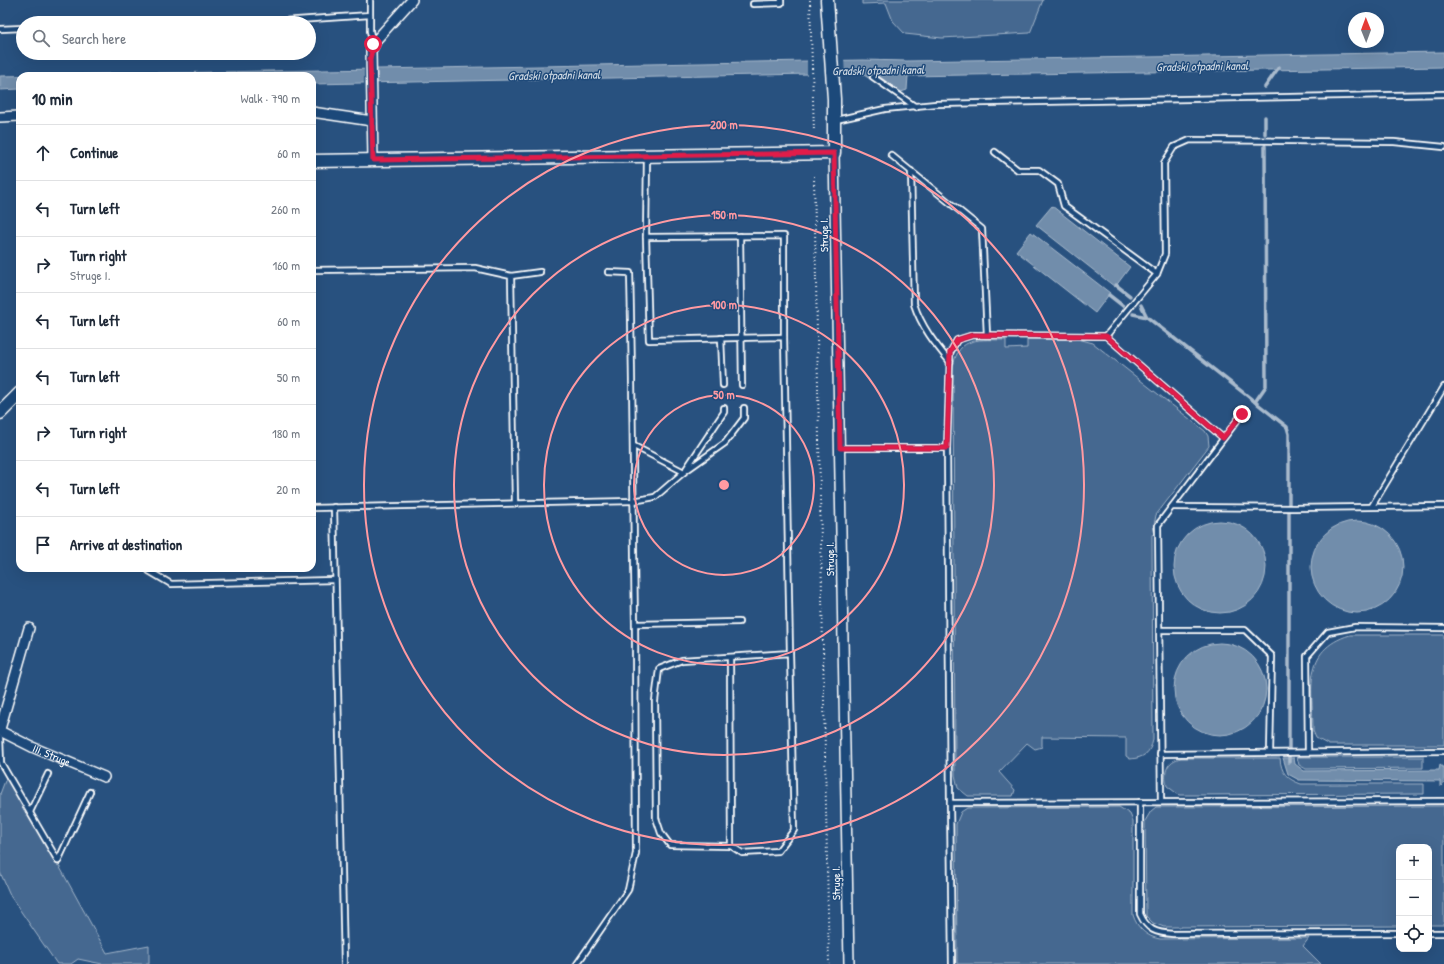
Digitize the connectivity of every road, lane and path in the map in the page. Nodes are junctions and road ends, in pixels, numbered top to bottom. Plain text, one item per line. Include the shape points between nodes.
1 (370, 0) edge
2 (412, 0) edge
3 (781, 0) edge
4 (810, 0) edge
5 (827, 0) edge
6 (753, 4) dead end
7 (370, 15) junction
8 (316, 19) edge
9 (16, 28) edge
10 (0, 29) edge
11 (373, 44) junction
12 (873, 77) dead end
13 (1444, 94) edge
14 (916, 106) junction
15 (316, 113) edge
16 (16, 116) edge
17 (0, 117) edge
18 (834, 120) junction
19 (372, 121) junction
20 (814, 132) dead end
21 (1444, 147) edge
22 (995, 152) dead end
23 (834, 153) junction
24 (647, 155) junction
25 (891, 155) dead end
26 (373, 160) junction
27 (316, 161) edge
28 (911, 171) junction
29 (814, 176) dead end
30 (740, 236) junction
31 (646, 237) junction
32 (316, 270) edge
33 (540, 272) dead end
34 (608, 272) dead end
35 (1157, 274) junction
36 (511, 276) junction
37 (987, 335) junction
38 (1106, 336) junction
39 (784, 337) junction
40 (721, 338) junction
41 (740, 338) junction
42 (950, 362) junction
43 (723, 385) dead end
44 (742, 385) dead end
45 (1444, 387) edge
46 (16, 397) edge
47 (724, 408) dead end
48 (744, 408) dead end
49 (0, 413) edge
50 (1242, 414) dead end
51 (1223, 438) junction
52 (634, 446) junction
53 (840, 448) junction
54 (947, 448) junction
55 (684, 472) junction
56 (633, 501) junction
57 (515, 503) junction
58 (1372, 506) junction
59 (1444, 506) edge
60 (334, 507) junction
61 (1172, 507) junction
62 (316, 508) edge
63 (151, 572) edge
64 (335, 580) junction
65 (739, 622) dead end
66 (635, 624) junction
67 (29, 628) dead end
68 (1444, 628) edge
69 (1159, 630) junction
70 (790, 653) junction
71 (730, 657) junction
72 (0, 730) edge
73 (0, 738) edge
74 (1444, 750) edge
75 (1308, 751) junction
76 (1270, 752) junction
77 (1160, 754) junction
78 (48, 774) dead end
79 (104, 777) dead end
80 (90, 792) dead end
81 (1444, 801) edge
82 (1140, 802) junction
83 (1161, 802) junction
84 (950, 803) junction
85 (30, 812) junction
86 (732, 846) junction
87 (1396, 933) edge
88 (1432, 933) edge
89 (1444, 933) edge
90 (344, 964) edge
91 (577, 964) edge
92 (829, 964) edge
93 (849, 964) edge
94 (952, 964) edge

1 - 7 lane
2 - 11 street
3 - 6 lane via 781,4
4 - 20 path
5 - 18 street
7 - 8 lane
7 - 11 lane
9 - 10 lane
11 - 19 street via 370,60
12 - 14 lane
13 - 14 lane
14 - 18 lane
15 - 19 street
16 - 17 street
18 - 23 street
19 - 26 street
21 - 35 lane via 1394,142 1190,140 1174,147 1164,163 1165,254
22 - 35 lane via 1018,170 1039,170 1058,184 1064,206
23 - 24 street
23 - 53 street, Struge I.
24 - 26 street
24 - 31 lane
25 - 28 lane
26 - 27 street
28 - 37 lane via 982,229
28 - 42 lane via 914,304 918,318
29 - 92 path
30 - 31 lane
30 - 39 lane via 784,236
30 - 41 lane
31 - 40 lane via 649,340
32 - 36 lane via 475,268
33 - 36 lane
34 - 52 lane via 630,273
35 - 38 lane
36 - 57 lane
37 - 38 lane
37 - 42 lane via 973,335 957,340 950,352
38 - 51 lane
39 - 41 lane
39 - 70 lane
40 - 41 lane
40 - 43 lane
41 - 44 lane
42 - 54 lane
45 - 58 lane
46 - 49 street
47 - 55 lane via 724,412
48 - 55 lane via 744,418 725,443
50 - 51 lane
51 - 61 lane
52 - 55 lane
52 - 56 lane
53 - 54 lane
53 - 93 street, Struge I.
54 - 84 lane
55 - 56 lane via 655,498
56 - 57 lane
56 - 66 lane
57 - 60 lane
58 - 59 lane
58 - 61 lane
60 - 62 lane
60 - 64 lane
61 - 69 lane via 1158,525
63 - 64 lane via 171,584
64 - 90 lane
65 - 66 lane
66 - 91 lane via 636,853 628,890
67 - 72 street, III. Struge
68 - 75 lane via 1355,628 1328,632 1307,656
69 - 76 lane via 1245,630 1272,656
69 - 77 lane
70 - 71 lane
70 - 86 lane via 794,830 778,851 742,853
71 - 86 lane
71 - 86 lane via 682,660 659,669 655,709 656,818 661,833 670,845
72 - 79 street, III. Struge via 32,747
73 - 85 lane via 2,763
74 - 75 lane
75 - 76 lane
76 - 77 lane
77 - 83 lane
78 - 85 lane
80 - 85 lane via 58,861
81 - 83 lane
82 - 83 lane
82 - 84 lane
82 - 87 lane via 1140,914 1150,929 1158,933 1173,934
84 - 94 lane
88 - 89 lane

